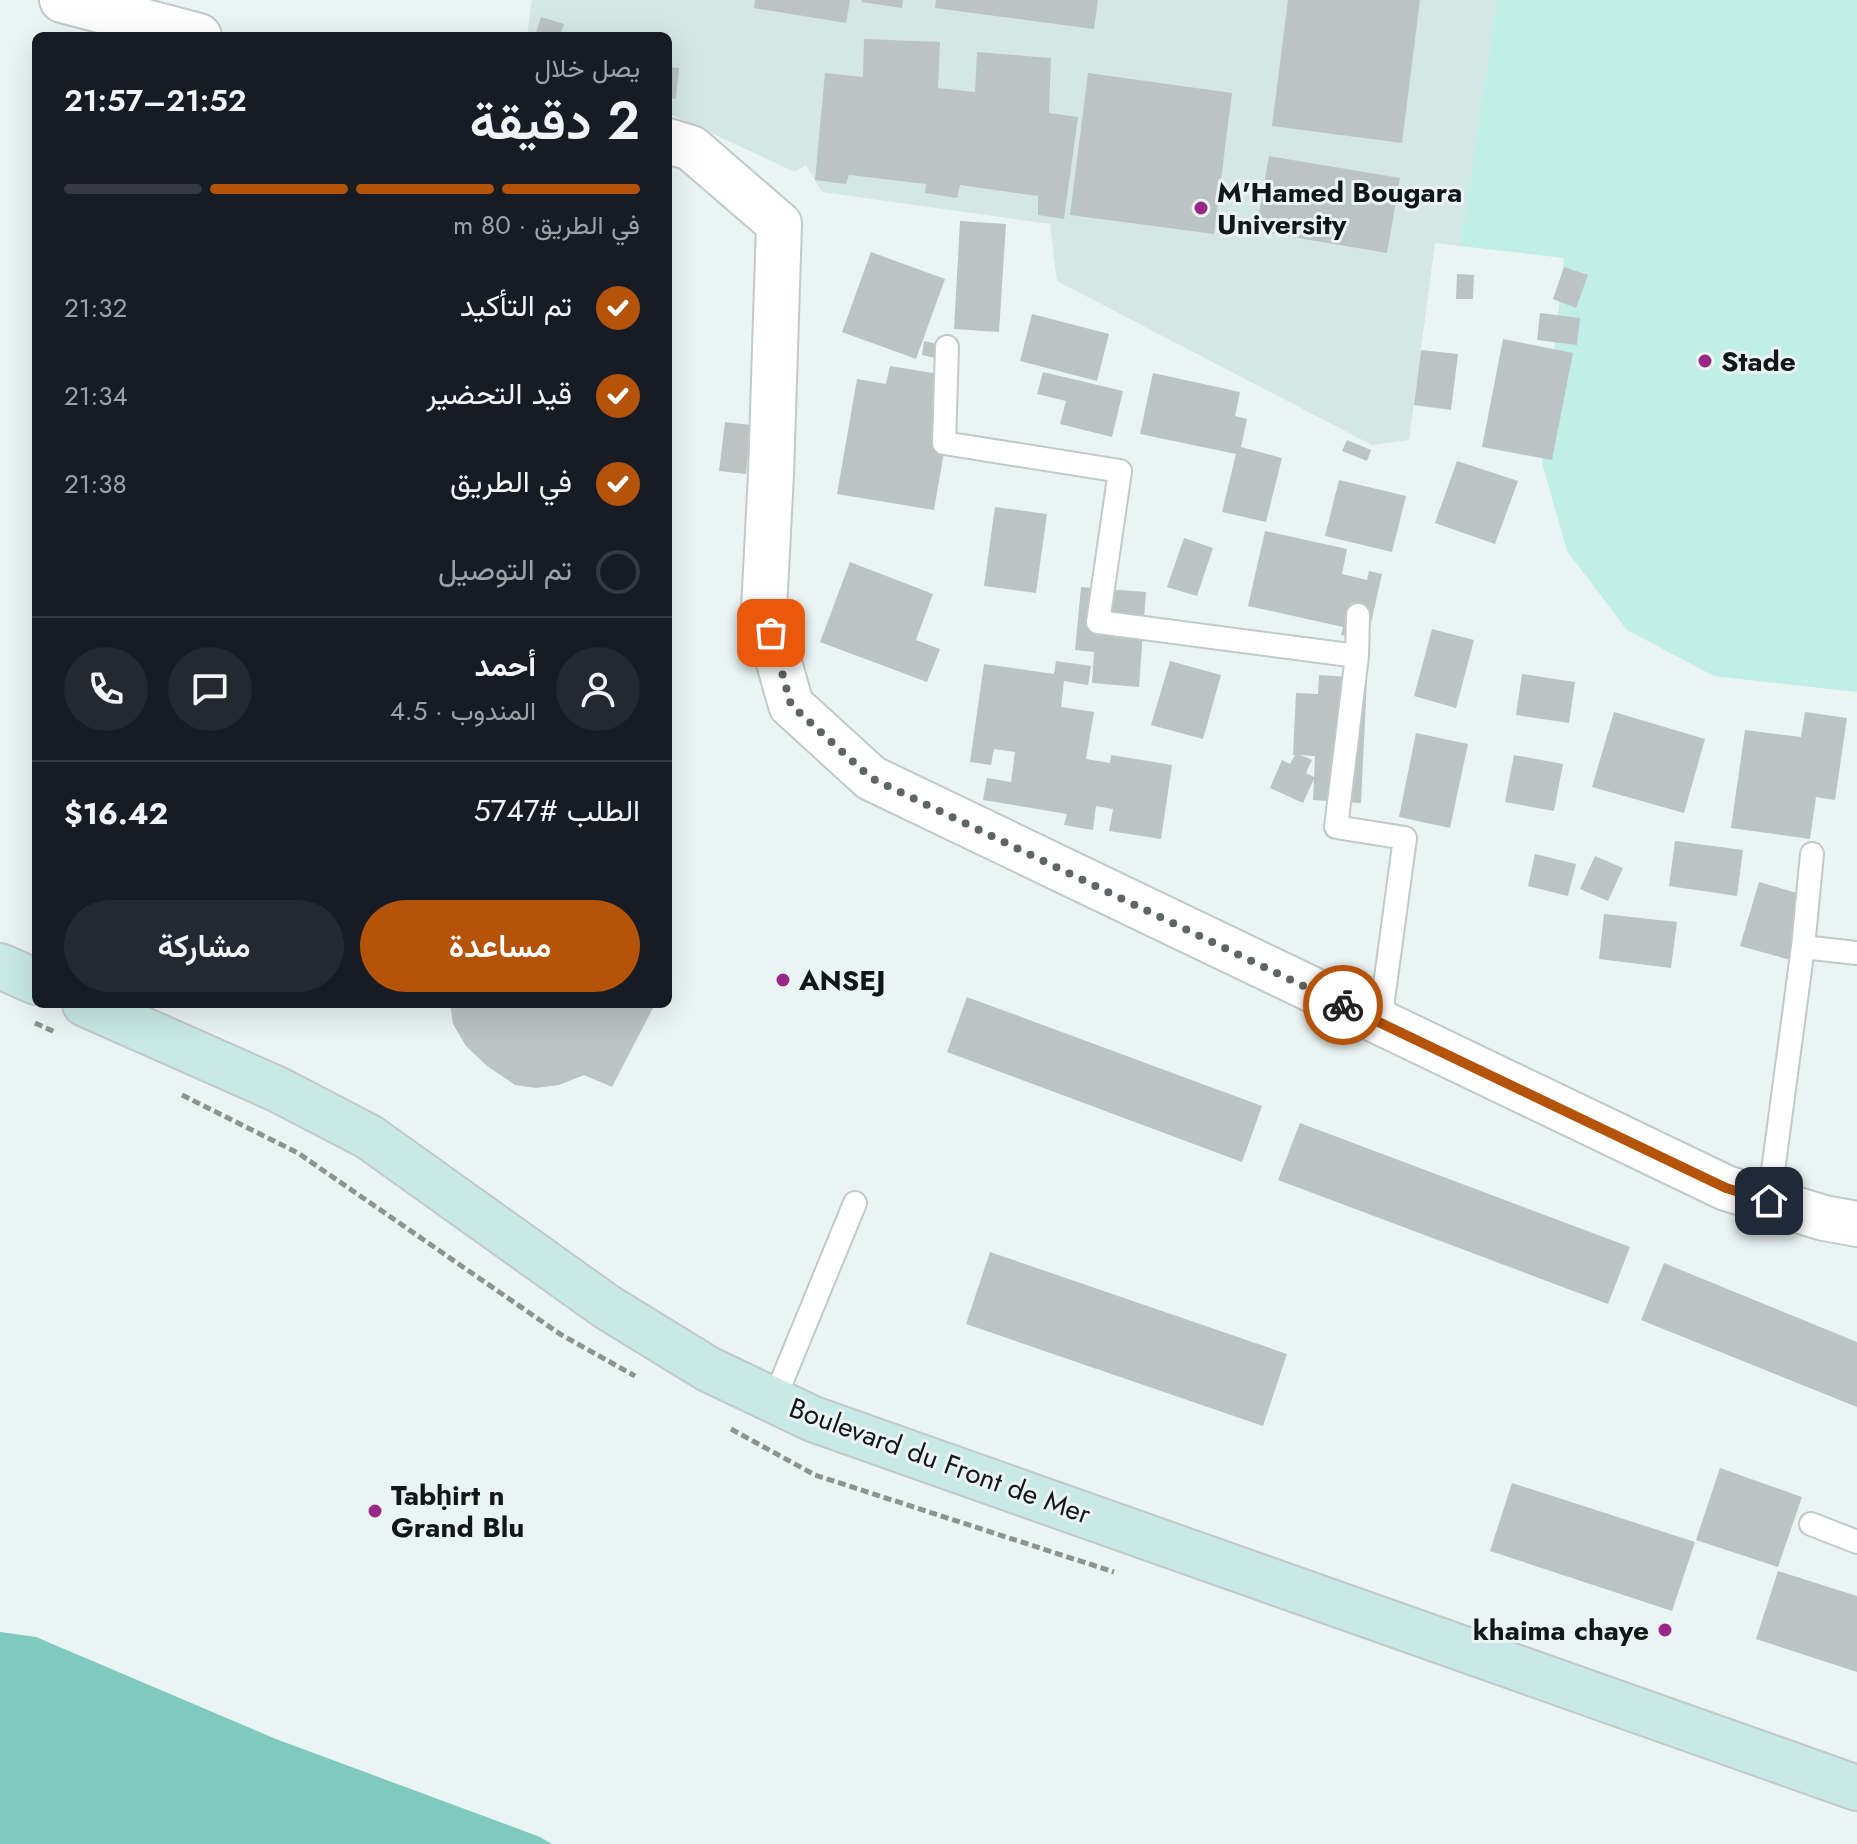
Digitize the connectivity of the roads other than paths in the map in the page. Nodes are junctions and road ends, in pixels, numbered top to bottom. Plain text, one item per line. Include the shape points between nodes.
1 (62, 0) edge
2 (184, 32) edge
3 (672, 142) edge
4 (947, 347) dead end
5 (1358, 615) dead end
6 (1357, 656) junction
7 (1812, 854) dead end
8 (1803, 947) junction
9 (1857, 953) edge
10 (0, 966) edge
11 (32, 980) edge
12 (94, 1008) edge
13 (1380, 1022) junction
14 (1769, 1201) junction
15 (855, 1203) dead end
16 (1857, 1224) edge
17 (774, 1400) junction
18 (1811, 1524) dead end
19 (1857, 1542) edge
20 (1857, 1788) edge

1 - 2 street
3 - 13 street via 691,148 779,224 764,609 791,705 871,778
4 - 6 lane via 944,443 1120,471 1098,622
5 - 6 lane
6 - 13 lane via 1336,827 1405,838
7 - 8 lane
8 - 9 lane
8 - 14 lane
10 - 11 main road
12 - 17 main road, Boulevard du Front de Mer via 279,1090 369,1137 607,1307 708,1369
13 - 14 street via 1726,1188
14 - 16 street
15 - 17 lane
17 - 20 main road, Boulevard du Front de Mer via 828,1424
18 - 19 lane

